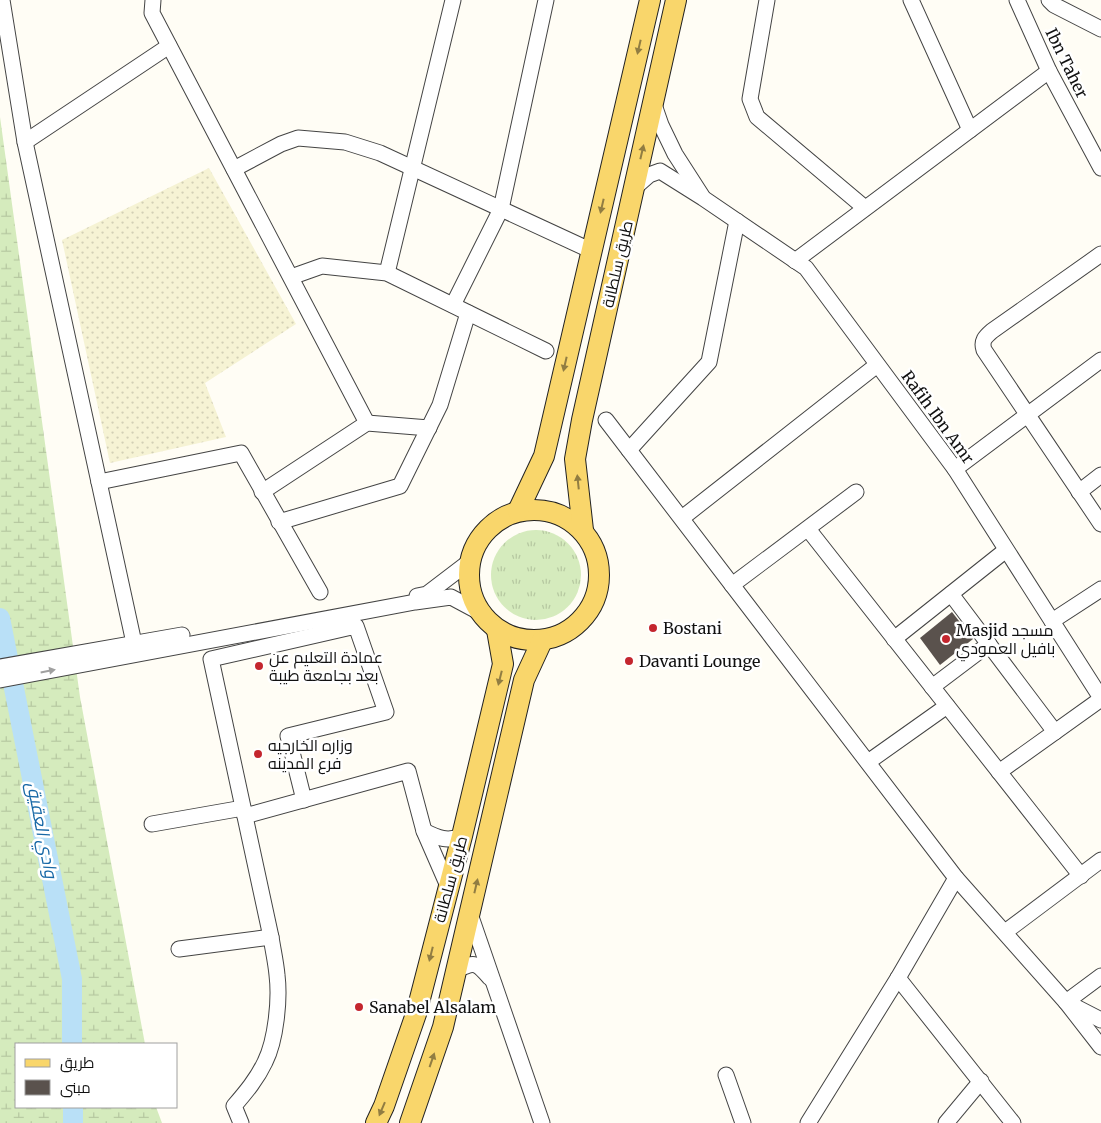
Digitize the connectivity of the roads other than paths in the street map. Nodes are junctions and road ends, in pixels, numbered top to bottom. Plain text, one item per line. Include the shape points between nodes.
1 (2, 0) edge
2 (152, 0) edge
3 (453, 0) edge
4 (546, 0) edge
5 (650, 0) edge
6 (676, 0) edge
7 (767, 0) edge
8 (911, 0) edge
9 (1017, 0) edge
10 (1049, 0) edge
11 (1101, 29) edge
12 (169, 46) junction
13 (1049, 71) junction
14 (653, 102) junction
15 (970, 130) junction
16 (25, 142) junction
17 (234, 168) junction
18 (412, 168) junction
19 (1101, 168) edge
20 (633, 189) junction
21 (702, 198) junction
22 (865, 208) junction
23 (501, 209) junction
24 (737, 221) junction
25 (592, 251) junction
26 (1101, 254) edge
27 (795, 261) junction
28 (387, 273) junction
29 (290, 277) junction
30 (453, 305) junction
31 (468, 313) junction
32 (546, 351) dead end
33 (1101, 360) edge
34 (877, 365) junction
35 (1027, 415) junction
36 (606, 420) dead end
37 (367, 423) junction
38 (429, 428) junction
39 (630, 450) junction
40 (955, 469) junction
41 (1101, 475) edge
42 (99, 482) junction
43 (262, 492) junction
44 (856, 492) dead end
45 (1079, 492) junction
46 (518, 511) junction
47 (682, 518) junction
48 (279, 522) junction
49 (1101, 524) edge
50 (808, 529) junction
51 (583, 530) junction
52 (1006, 550) junction
53 (469, 562) junction
54 (732, 585) junction
55 (1101, 589) edge
56 (320, 592) dead end
57 (951, 594) junction
58 (479, 612) junction
59 (1052, 621) junction
60 (497, 630) junction
61 (894, 639) junction
62 (542, 641) junction
63 (134, 643) junction
64 (989, 644) junction
65 (97, 656) junction
66 (0, 667) edge
67 (0, 680) edge
68 (932, 687) junction
69 (1101, 698) edge
70 (947, 706) junction
71 (1055, 732) junction
72 (868, 762) junction
73 (999, 772) junction
74 (304, 800) junction
75 (244, 812) junction
76 (152, 824) dead end
77 (424, 831) junction
78 (462, 836) junction
79 (1101, 860) edge
80 (1081, 876) junction
81 (956, 878) junction
82 (448, 886) junction
83 (470, 914) junction
84 (1005, 932) junction
85 (271, 937) junction
86 (179, 949) dead end
87 (457, 970) junction
88 (1101, 976) edge
89 (898, 978) junction
90 (493, 981) junction
91 (1066, 1002) junction
92 (1101, 1020) edge
93 (1101, 1047) edge
94 (726, 1075) dead end
95 (981, 1081) junction
96 (241, 1123) edge
97 (376, 1123) edge
98 (410, 1123) edge
99 (542, 1123) edge
100 (743, 1123) edge
101 (808, 1123) edge
102 (946, 1123) edge
103 (1013, 1123) edge

1 - 16 street
2 - 12 street via 152,13
3 - 18 street
4 - 23 street
5 -> 25 main road, طريق سلطانة
6 - 14 main road, طريق سلطانة
7 - 22 street via 750,99 757,117
8 - 15 street
9 - 13 street, Ibn Taher
10 - 11 street
12 - 16 street
12 - 17 street
13 - 15 street
13 - 19 street, Ibn Taher
20 -> 14 main road, طريق سلطانة
14 - 21 street via 675,154
15 - 22 street
16 - 42 street
17 - 18 street via 298,138 345,142
17 - 29 street
18 - 23 street
18 - 28 street
20 - 21 street, Rafih Ibn Amr via 649,175 660,171
51 -> 20 main road, طريق سلطانة via 575,459
21 - 24 street, Rafih Ibn Amr
22 - 27 street
23 - 25 street
23 - 30 street
24 - 27 street, Rafih Ibn Amr
24 - 39 street via 709,362
25 -> 46 main road, طريق سلطانة via 544,456
26 - 35 street via 983,340 984,350
27 - 34 street, Rafih Ibn Amr via 806,268
28 - 29 street via 322,266
28 - 30 street
29 - 37 street
30 - 31 street
31 - 32 street
31 - 38 street via 440,405
33 - 35 street
34 - 40 street, Rafih Ibn Amr
34 - 47 street
35 - 40 street
35 - 45 street
36 - 39 street
37 - 38 street
37 - 43 street
38 - 48 street via 400,486
39 - 47 street
40 - 52 street, Rafih Ibn Amr
41 - 45 street
42 - 43 street via 241,453
42 - 63 street
43 - 48 street
44 - 50 street
45 - 49 street
46 - 51 main road via 542,510 564,516
46 - 53 main road via 501,518 486,530
47 - 54 street
48 - 56 street
50 - 54 street
50 - 61 street
51 - 62 main road via 596,550 600,571 598,592 591,609 568,632
52 - 57 street
52 - 59 street, Rafih Ibn Amr
53 - 58 main road via 469,588
53 - 63 street via 427,594
54 - 72 street
55 - 59 street
57 - 61 street
57 - 64 street
58 - 60 main road
58 - 65 street via 451,597
59 - 69 street, Rafih Ibn Amr
60 - 62 main road via 517,639
60 -> 78 main road, طريق سلطانة via 503,664
61 - 68 street
83 -> 62 main road, طريق سلطانة via 524,680
63 - 65 street
64 - 68 street
64 - 71 street
65 - 66 street
67 -> 65 street
68 - 70 street
69 - 71 street
70 - 72 street
70 - 73 street
71 - 73 street
72 - 81 street
73 - 80 street
74 - 75 street
74 - 75 street via 288,736 386,712 356,626 211,659
74 - 77 street via 408,771
75 - 76 street
75 - 85 street
77 - 78 street via 437,838 451,840
77 - 82 street
78 - 82 main road, طريق سلطانة
79 - 80 street
80 - 84 street
81 - 84 street
81 - 89 street
82 -> 97 main road, طريق سلطانة via 416,1014
83 - 87 main road, طريق سلطانة
83 - 90 street
84 - 91 street
85 - 86 street
85 - 96 street via 278,976 273,1035 266,1061 253,1084 234,1106
87 - 90 street via 471,964 479,965
98 -> 87 main road, طريق سلطانة via 443,1027
88 - 91 street
89 - 95 street
89 - 101 street
90 - 99 street
91 - 92 street
91 - 93 street
94 - 100 street
95 - 102 street
95 - 103 street

